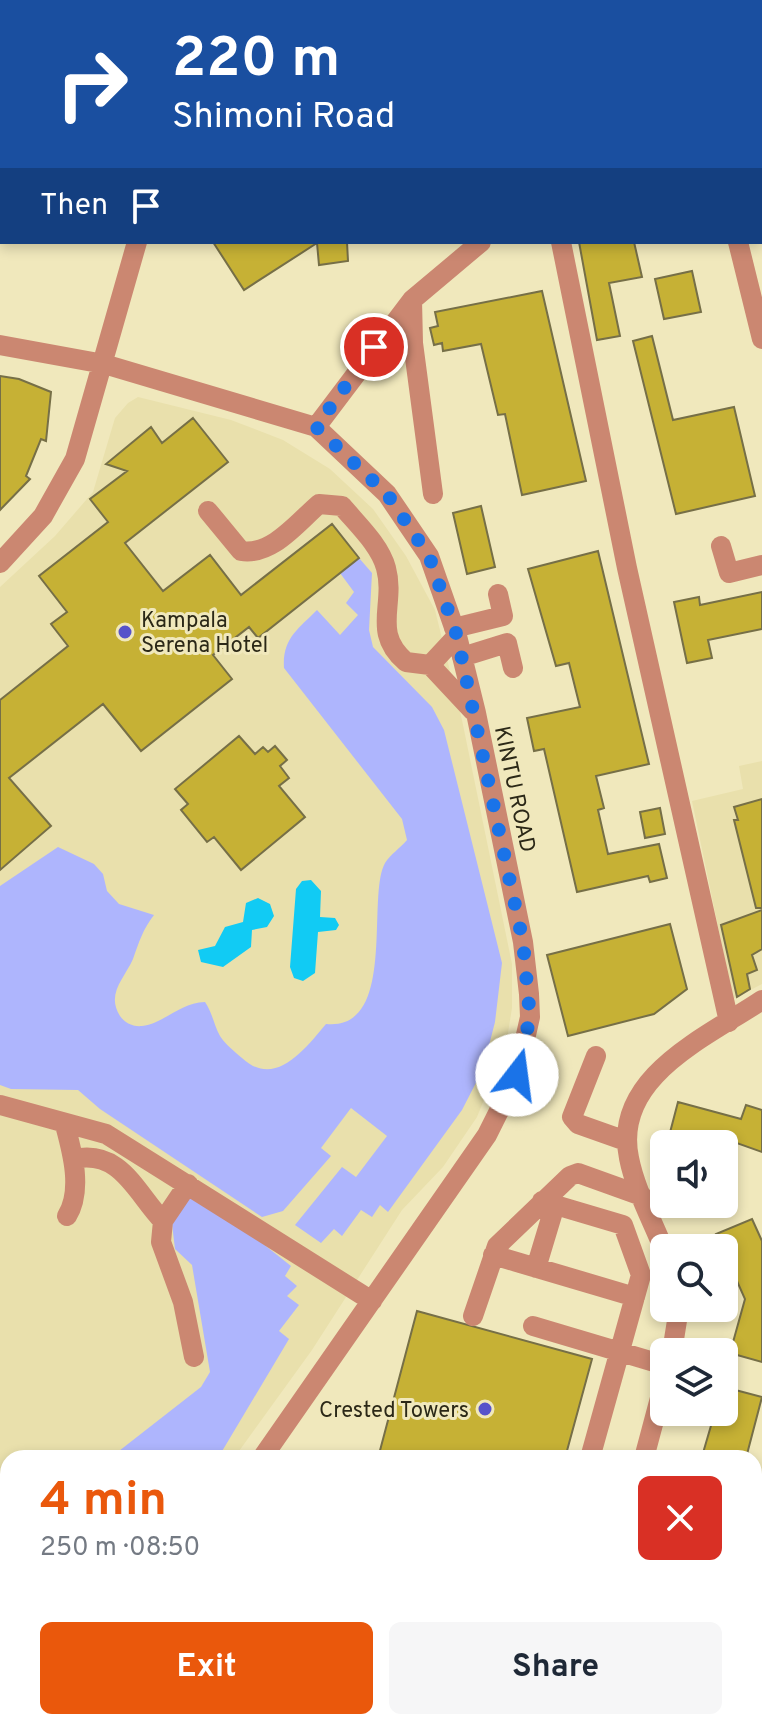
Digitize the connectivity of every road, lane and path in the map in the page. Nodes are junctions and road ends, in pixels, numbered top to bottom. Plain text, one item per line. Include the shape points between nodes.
1 (136, 244) edge
2 (479, 244) edge
3 (561, 244) edge
4 (738, 244) edge
5 (412, 300) junction
6 (762, 339) edge
7 (0, 345) edge
8 (104, 364) junction
9 (316, 427) junction
10 (433, 494) dead end
11 (208, 511) dead end
12 (721, 546) dead end
13 (0, 563) edge
14 (762, 565) edge
15 (498, 594) dead end
16 (456, 632) junction
17 (462, 657) junction
18 (430, 665) junction
19 (513, 668) dead end
20 (476, 713) junction
21 (762, 1000) edge
22 (729, 1022) junction
23 (596, 1056) dead end
24 (0, 1105) edge
25 (65, 1125) junction
26 (626, 1141) junction
27 (74, 1159) junction
28 (188, 1184) junction
29 (642, 1196) junction
30 (548, 1203) junction
31 (67, 1216) dead end
32 (163, 1221) junction
33 (657, 1234) edge
34 (493, 1255) junction
35 (536, 1268) junction
36 (635, 1297) junction
37 (372, 1301) junction
38 (473, 1316) dead end
39 (533, 1326) dead end
40 (620, 1352) junction
41 (194, 1357) dead end
42 (650, 1361) edge
43 (653, 1426) edge
44 (268, 1450) edge
45 (592, 1450) edge
46 (646, 1450) edge

1 - 8 street
2 - 5 street
3 - 22 street via 627,568
4 - 6 street
5 - 9 street
5 - 10 street
7 - 8 street, KINTU ROAD
8 - 9 street, KINTU ROAD
8 - 13 street via 65,481 43,516
9 - 16 street, KINTU ROAD via 387,494 429,556
11 - 18 street via 241,551 255,554 319,504 342,506 386,567 389,642 406,662
12 - 14 street via 729,573
15 - 16 street via 503,616
16 - 17 street, KINTU ROAD
16 - 18 street
17 - 19 street via 507,643
17 - 20 street, KINTU ROAD
18 - 20 street
20 - 37 street, KINTU ROAD via 523,942 528,1031 517,1075 487,1135
21 - 22 street
22 - 26 street via 654,1073 636,1099
23 - 26 street via 572,1117
24 - 25 street
25 - 27 street
25 - 28 street via 106,1134
26 - 29 street
27 - 31 street via 73,1203
27 - 32 street via 91,1156 129,1175
28 - 32 street
28 - 37 street
29 - 30 street via 578,1173
29 - 33 street
30 - 34 street via 502,1240
30 - 35 street
30 - 36 street via 623,1225 641,1270
32 - 41 street via 161,1242 183,1302
34 - 35 street
34 - 38 street
35 - 36 street
36 - 40 street
37 - 44 street, KINTU ROAD
39 - 40 street
40 - 42 street
40 - 45 street
43 - 46 street

